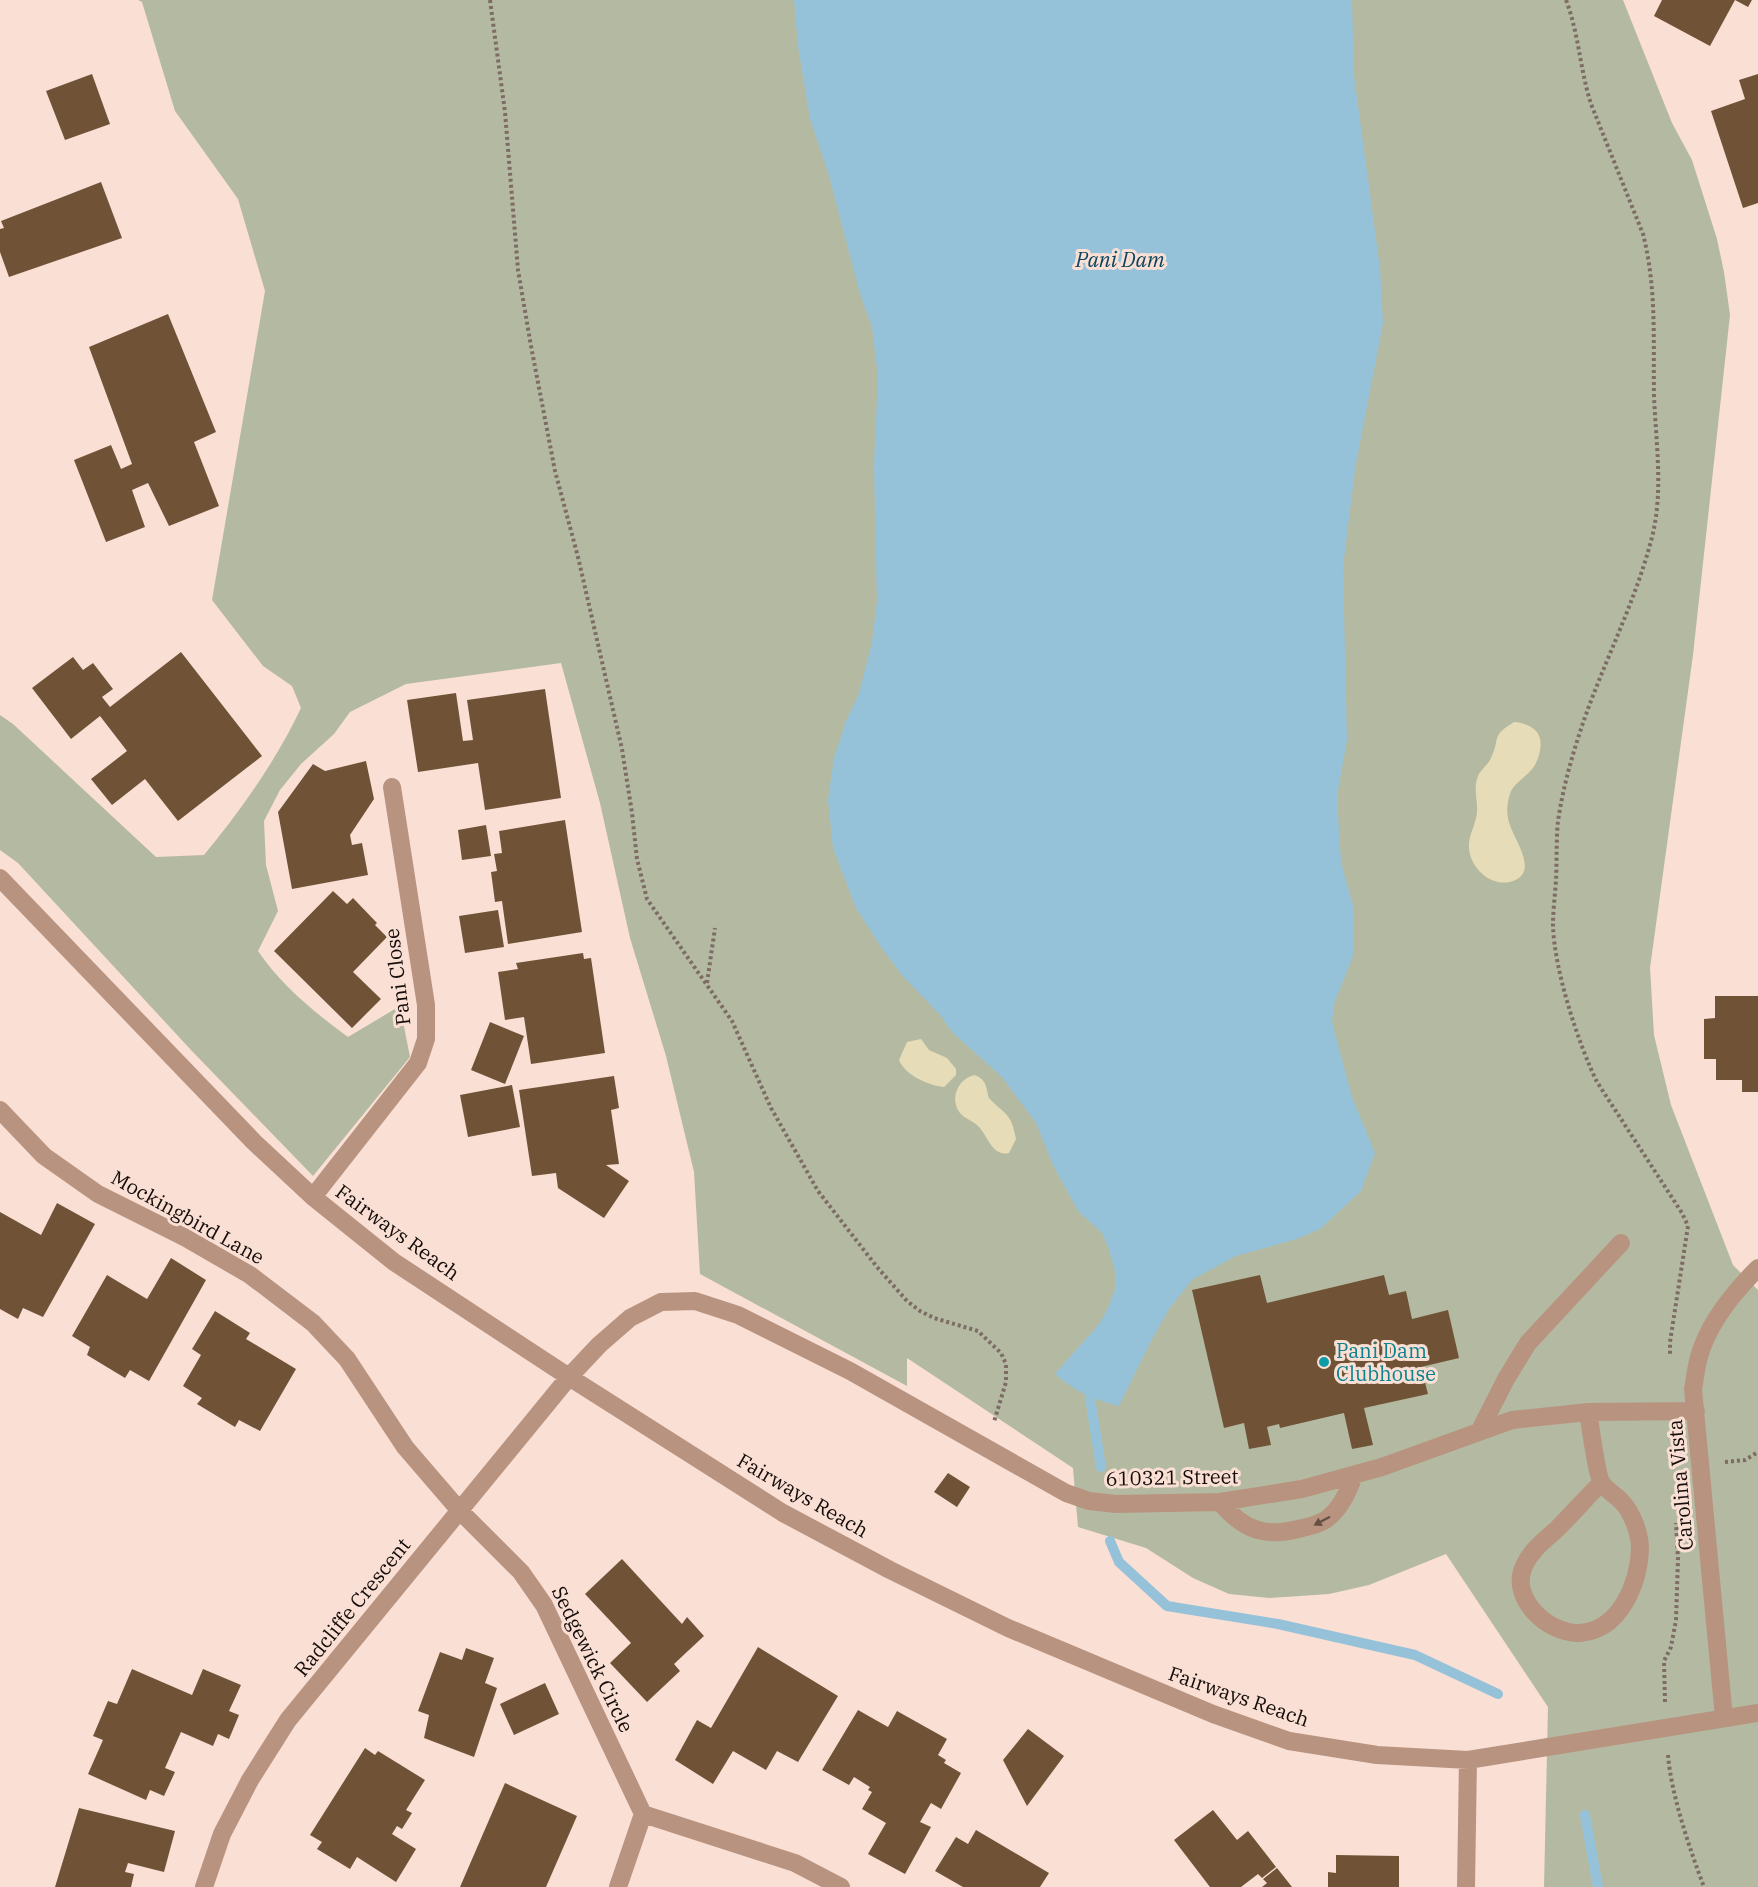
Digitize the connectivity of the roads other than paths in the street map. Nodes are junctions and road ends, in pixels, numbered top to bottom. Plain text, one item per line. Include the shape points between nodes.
1 (392, 787) dead end
2 (0, 878) edge
3 (0, 1110) edge
4 (313, 1197) junction
5 (1621, 1243) dead end
6 (1758, 1268) edge
7 (569, 1377) junction
8 (1696, 1411) junction
9 (1588, 1412) junction
10 (1479, 1432) junction
11 (1354, 1475) junction
12 (1601, 1482) junction
13 (1220, 1502) junction
14 (460, 1511) junction
15 (1758, 1713) edge
16 (1724, 1718) junction
17 (1468, 1760) junction
18 (643, 1814) junction
19 (204, 1887) edge
20 (618, 1887) edge
21 (841, 1887) edge
22 (1466, 1887) edge

1 - 4 street, Pani Close via 426,1005 426,1039 418,1064
2 - 4 street, Fairways Reach via 254,1142
3 - 14 street, Mockingbird Lane via 44,1156 98,1194 250,1275 313,1323 346,1359 405,1447
4 - 7 street, Fairways Reach via 394,1262
5 - 10 street via 1528,1343
6 - 8 street, Carolina Vista via 1742,1284 1707,1336 1698,1358 1693,1389
7 - 13 street, 610321 Street via 630,1318 661,1302 695,1301 738,1315 840,1366 1066,1493 1116,1504
7 - 14 street, Radcliffe Crescent
7 - 17 street, Fairways Reach via 783,1513 1008,1628 1289,1742 1377,1755
8 - 9 street, 610321 Street
8 - 16 street, Carolina Vista
9 - 10 street, 610321 Street via 1512,1420
9 - 12 street
10 - 11 street, 610321 Street
11 - 13 street, 610321 Street via 1302,1490
11 -> 13 street via 1343,1501 1327,1520 1289,1532 1250,1528 1233,1518
12 - 12 street via 1536,1548 1522,1568 1522,1592 1532,1611 1556,1629 1579,1633 1601,1627 1626,1603 1636,1577 1640,1546 1637,1529 1624,1504
14 - 18 street, Sedgewick Circle via 521,1572 544,1605
14 - 19 street, Radcliffe Crescent via 288,1720 222,1834
15 - 16 street, Fairways Reach
16 - 17 street, Fairways Reach
17 - 22 street
18 - 20 street
18 - 21 street via 795,1863

